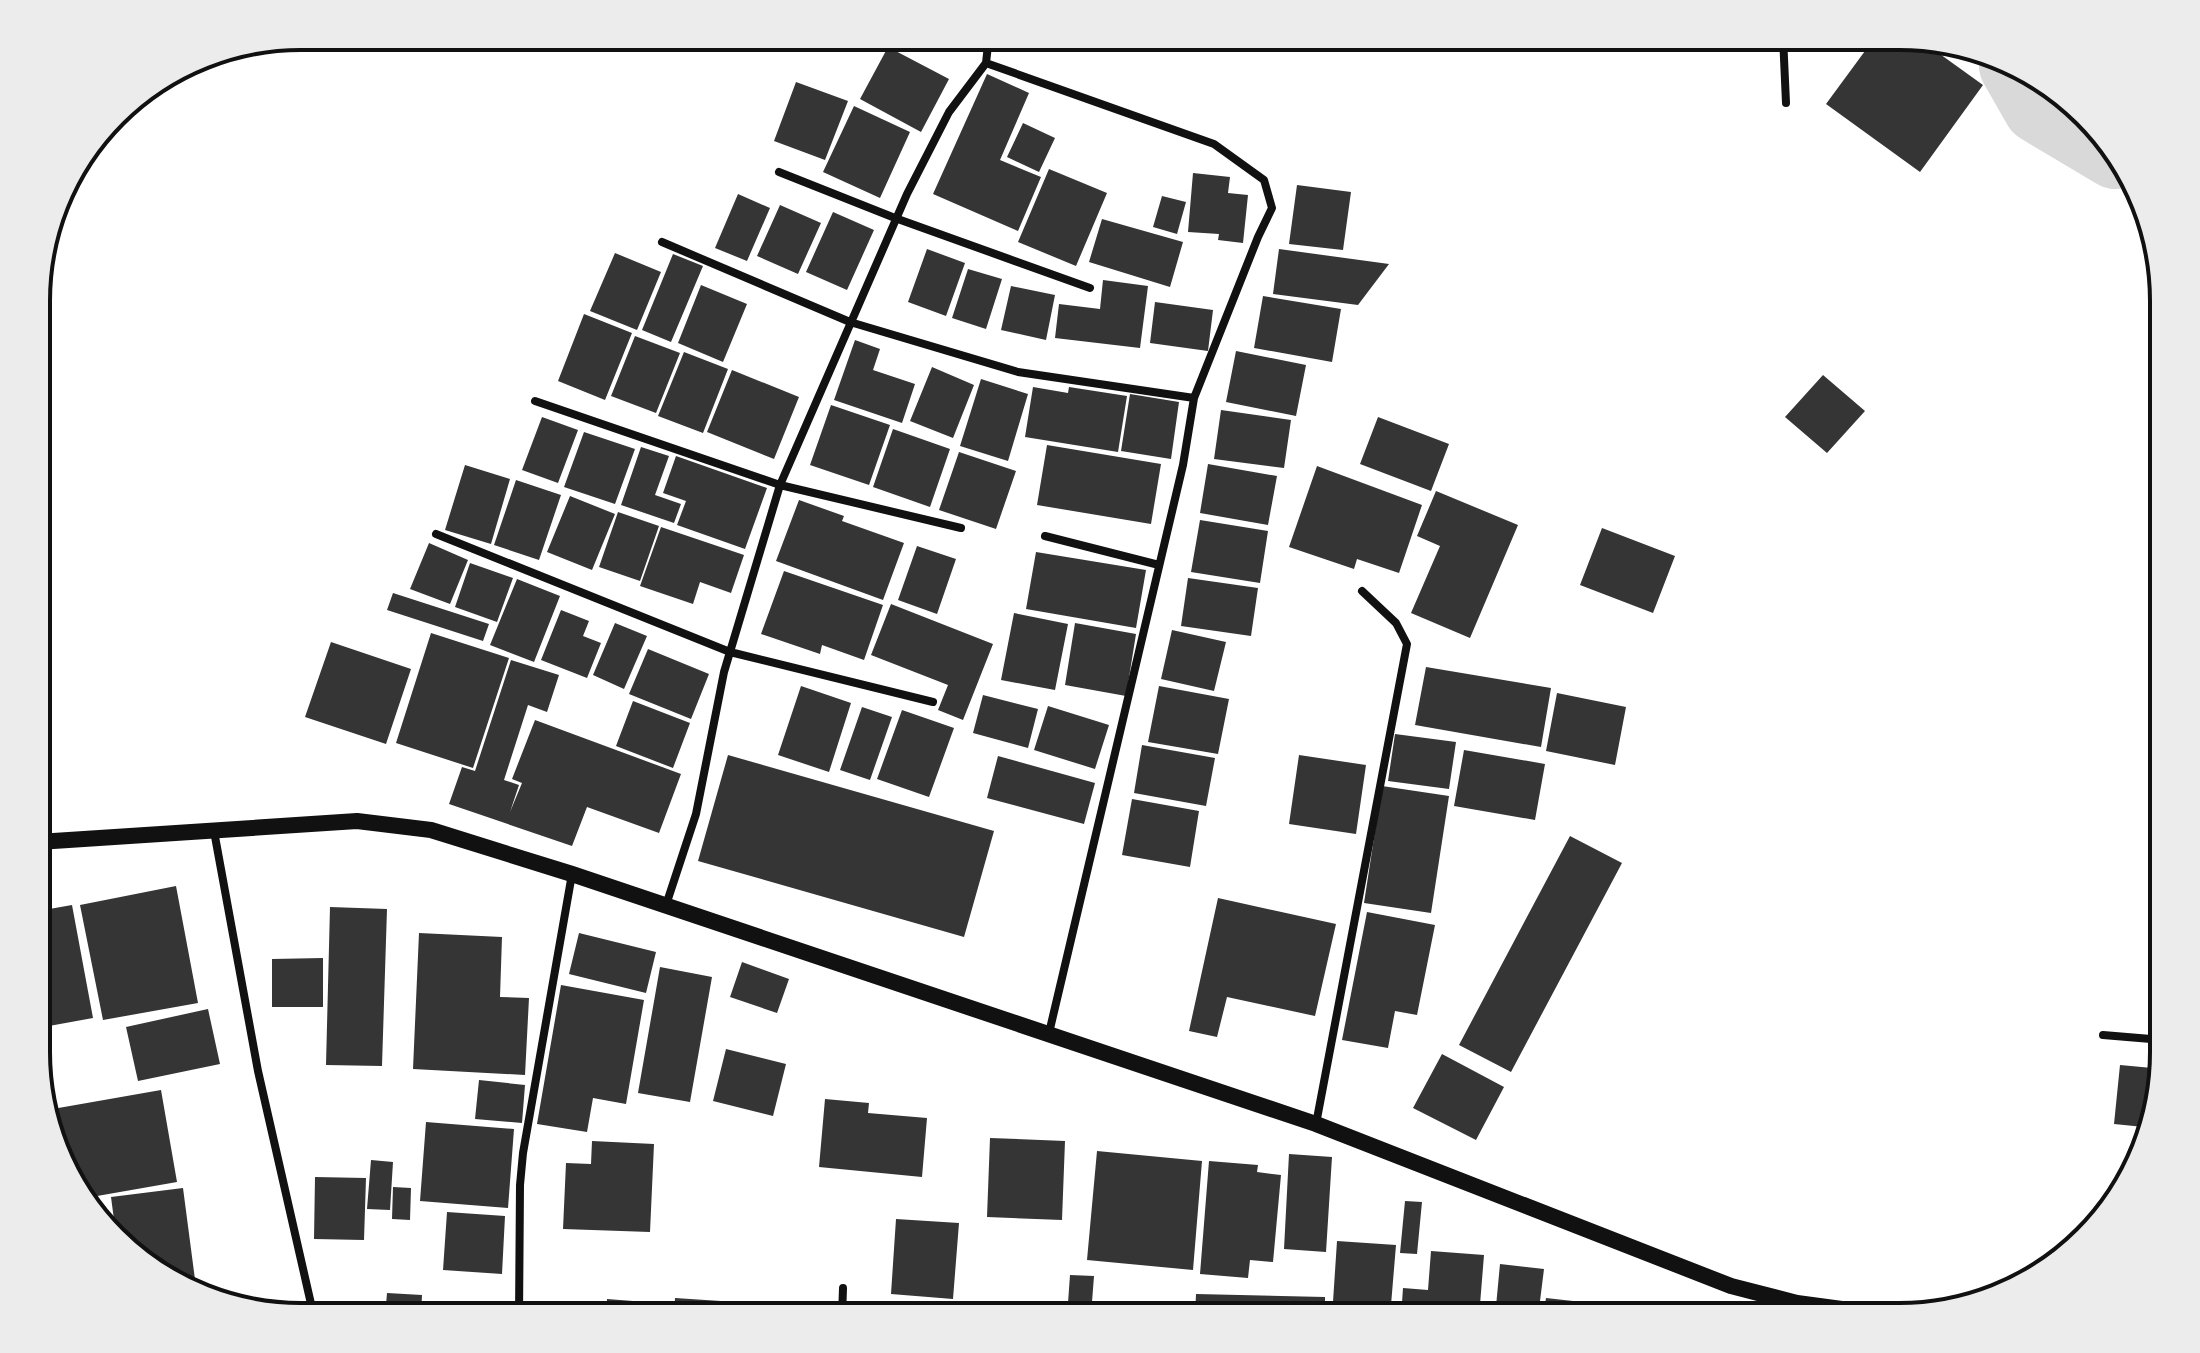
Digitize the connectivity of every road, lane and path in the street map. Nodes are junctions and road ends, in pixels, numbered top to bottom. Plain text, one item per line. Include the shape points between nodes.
1 (987, 50) edge
2 (1784, 50) edge
3 (986, 63) junction
4 (1786, 103) dead end
5 (779, 172) dead end
6 (895, 218) junction
7 (662, 242) dead end
8 (1090, 288) dead end
9 (850, 322) junction
10 (1194, 398) junction
11 (535, 401) dead end
12 (780, 485) junction
13 (961, 528) dead end
14 (436, 534) dead end
15 (1045, 536) dead end
16 (1159, 565) junction
17 (1362, 591) dead end
18 (730, 652) junction
19 (933, 702) dead end
20 (214, 831) junction
21 (50, 841) edge
22 (572, 874) junction
23 (666, 905) junction
24 (1049, 1033) junction
25 (2103, 1035) dead end
26 (2149, 1039) edge
27 (1316, 1124) junction
28 (843, 1288) dead end
29 (1782, 1302) edge
30 (311, 1303) edge
31 (519, 1303) edge
32 (842, 1303) edge

1 - 3 street
2 - 4 street
3 - 6 street via 949,112
3 - 10 street via 1214,144 1264,180 1272,208
5 - 6 street
6 - 8 street
6 - 9 street
7 - 9 street
9 - 10 street via 1018,372
9 - 12 street
10 - 16 street
11 - 12 street
12 - 13 street
12 - 18 street
14 - 18 street
15 - 16 street
16 - 24 street
17 - 27 street via 1396,623 1407,644
18 - 19 street
18 - 23 street via 696,814
20 - 21 main road
20 - 22 main road via 357,821 431,830
20 - 30 street via 258,1071
22 - 23 main road
22 - 31 street via 523,1153
23 - 24 main road
24 - 27 main road
25 - 26 street
27 - 29 main road
28 - 32 street

